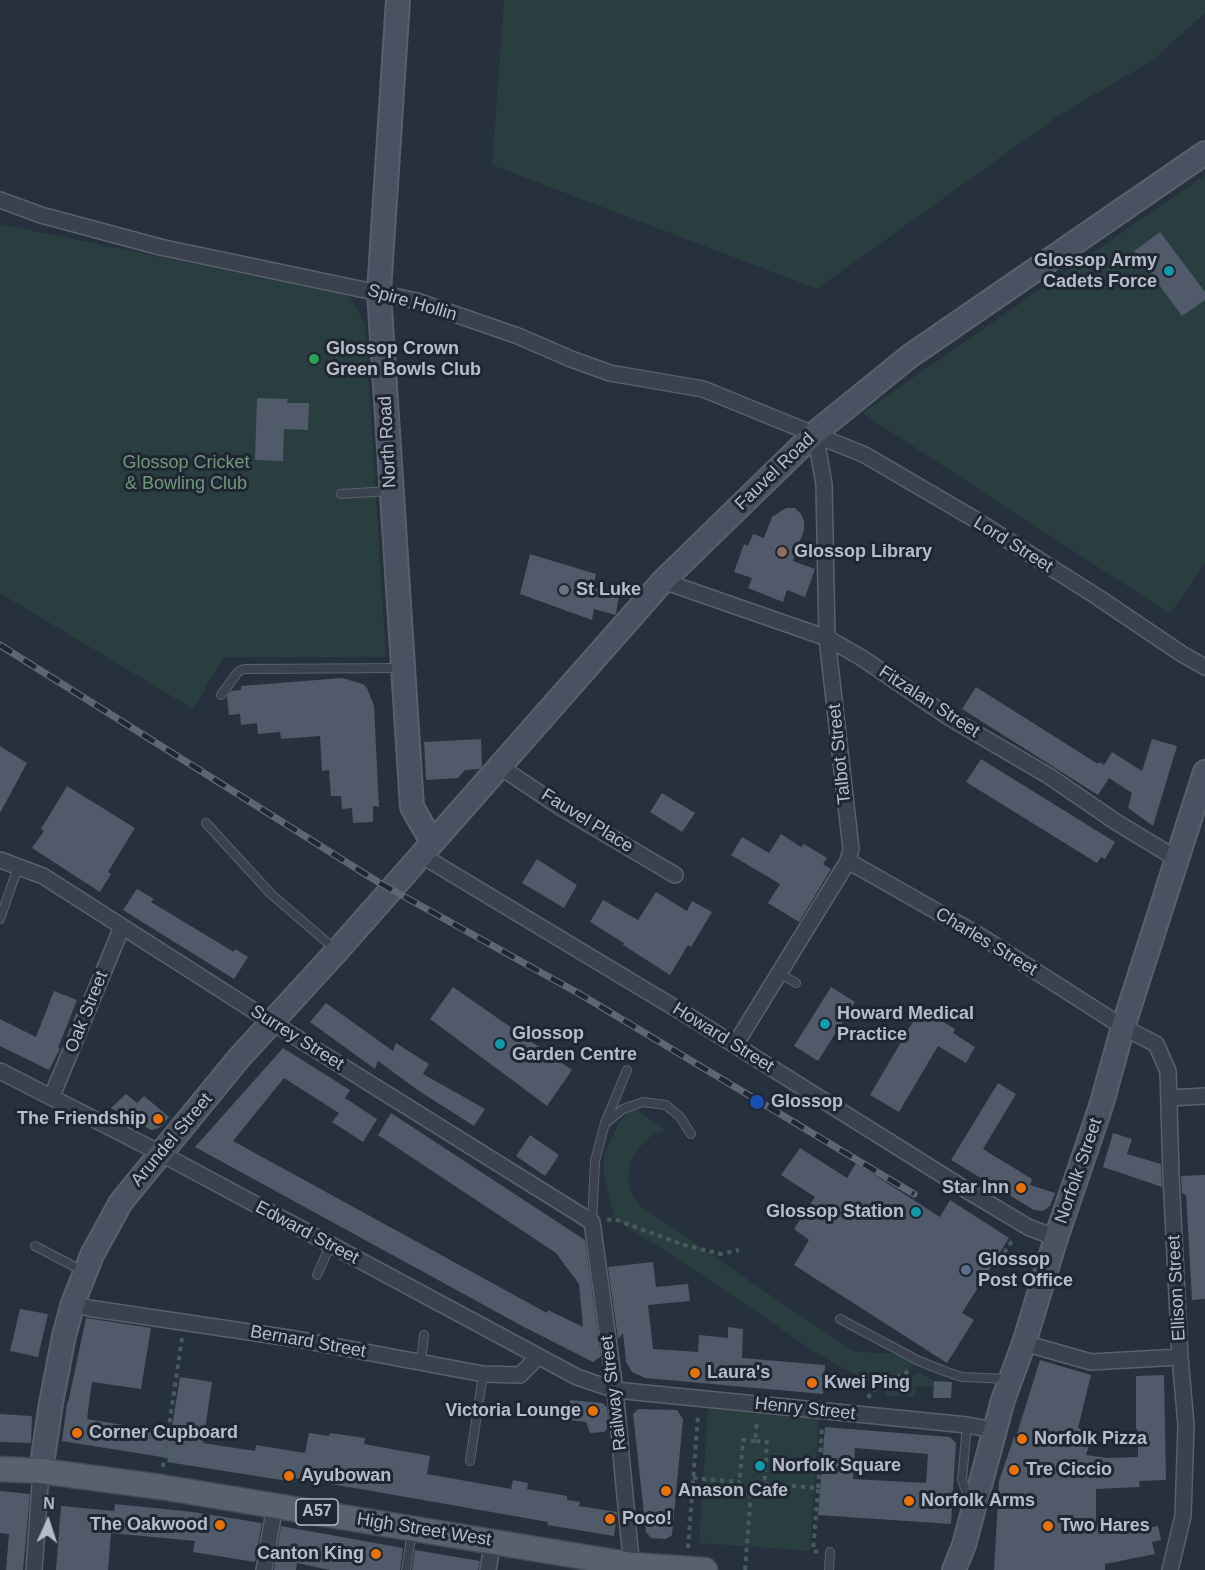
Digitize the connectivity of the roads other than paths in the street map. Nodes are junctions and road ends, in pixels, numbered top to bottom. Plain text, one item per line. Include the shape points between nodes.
1 (398, 0) edge
2 (1205, 153) edge
3 (0, 200) edge
4 (379, 292) junction
5 (815, 433) junction
6 (391, 491) junction
7 (341, 494) dead end
8 (663, 581) junction
9 (828, 638) junction
10 (1205, 667) edge
11 (404, 668) junction
12 (221, 695) dead end
13 (499, 766) junction
14 (1205, 772) edge
15 (1199, 814) edge
16 (206, 823) dead end
17 (422, 855) junction
18 (1177, 859) junction
19 (0, 860) edge
20 (848, 861) junction
21 (18, 867) junction
22 (675, 875) dead end
23 (0, 919) edge
24 (122, 927) junction
25 (337, 951) junction
26 (779, 973) junction
27 (795, 983) dead end
28 (273, 1023) junction
29 (1123, 1027) junction
30 (735, 1045) junction
31 (627, 1070) dead end
32 (0, 1071) edge
33 (52, 1096) junction
34 (1205, 1096) edge
35 (1169, 1098) junction
36 (605, 1123) junction
37 (691, 1134) dead end
38 (160, 1153) junction
39 (592, 1222) junction
40 (1056, 1238) junction
41 (35, 1246) dead end
42 (330, 1246) junction
43 (85, 1272) junction
44 (316, 1275) dead end
45 (73, 1303) junction
46 (840, 1318) dead end
47 (424, 1335) dead end
48 (1024, 1343) junction
49 (536, 1355) junction
50 (1180, 1358) junction
51 (421, 1362) junction
52 (483, 1374) junction
53 (1011, 1379) junction
54 (615, 1390) junction
55 (968, 1425) junction
56 (994, 1430) junction
57 (470, 1461) dead end
58 (0, 1469) edge
59 (41, 1471) junction
60 (275, 1505) junction
61 (974, 1511) junction
62 (413, 1528) junction
63 (493, 1541) junction
64 (830, 1552) road end
65 (633, 1567) edge
66 (696, 1569) edge
67 (34, 1570) edge
68 (264, 1570) edge
69 (406, 1570) edge
70 (488, 1570) edge
71 (829, 1570) edge
72 (954, 1570) edge
73 (1170, 1570) edge

1 - 4 street, North Road
2 - 5 street, Fauvel Road via 910,356
3 - 4 street, Spire Hollin via 160,247
4 - 5 street, Spire Hollin via 518,336 610,373 703,389
4 - 6 street, North Road
5 - 8 street, Fauvel Road
5 - 9 street, Talbot Street via 824,484
5 - 10 street, Lord Street via 865,455 976,520
6 - 7 lane
6 - 11 street, North Road
8 - 9 street, Fitzalan Street
8 - 13 street, Fauvel Road
9 - 18 street, Fitzalan Street
9 - 20 street, Talbot Street via 850,849
11 - 12 lane via 244,669
11 - 17 street, North Road via 412,807
13 - 17 street, Fauvel Road
13 - 22 street, Fauvel Place
14 - 15 street, Norfolk Street
15 - 18 street, Norfolk Street
16 - 25 lane via 271,894
17 - 25 street, Arundel Street
17 - 30 street, Howard Street
18 - 29 street, Norfolk Street
19 - 21 street, Surrey Street
20 - 26 street
20 - 29 street, Charles Street via 982,937
21 - 23 lane
21 - 24 street, Surrey Street via 43,876
24 - 28 street, Surrey Street
24 - 33 street, Oak Street
25 - 28 street, Arundel Street
26 - 27 lane
26 - 30 street
28 - 38 street, Arundel Street
28 - 39 street, Surrey Street
29 - 35 street, Ellison Street via 1156,1044 1168,1071
29 - 40 street, Norfolk Street
30 - 40 street, Howard Street via 1023,1223
31 - 36 lane
32 - 33 street, Edward Street
33 - 38 street, Edward Street
34 - 35 street
35 - 50 street, Ellison Street
36 - 37 lane via 622,1109 643,1102 666,1106 680,1117
36 - 39 lane via 595,1161
38 - 42 street, Edward Street
38 - 43 street, Arundel Street via 121,1202
39 - 54 street, Railway Street
40 - 48 street, Norfolk Street
41 - 43 lane
42 - 44 lane
42 - 49 street, Edward Street
43 - 45 street, Arundel Street
45 - 51 street, Bernard Street
45 - 59 street, Arundel Street
46 - 53 lane via 919,1361 962,1377
47 - 51 lane
48 - 50 street via 1091,1362
48 - 53 street, Norfolk Street
49 - 52 street, Bernard Street via 520,1375
49 - 54 street, Edward Street via 577,1377
50 - 73 street, Ellison Street via 1186,1425 1183,1516
51 - 52 street, Bernard Street
52 - 57 lane
53 - 56 street, Norfolk Street
54 - 55 street, Henry Street
54 - 65 street, Railway Street
55 - 56 street, Henry Street
55 - 61 lane via 962,1480
56 - 61 street, Norfolk Street
58 - 59 main road, High Street West / A57
59 - 60 main road, High Street West / A57
59 - 67 street
60 - 62 main road, High Street West / A57
60 - 68 street
61 - 72 street, Norfolk Street
62 - 63 main road, High Street West / A57
62 - 69 lane
63 - 65 main road, High Street West / A57
63 - 70 street
64 - 71 lane
65 - 66 main road, High Street West / A57

